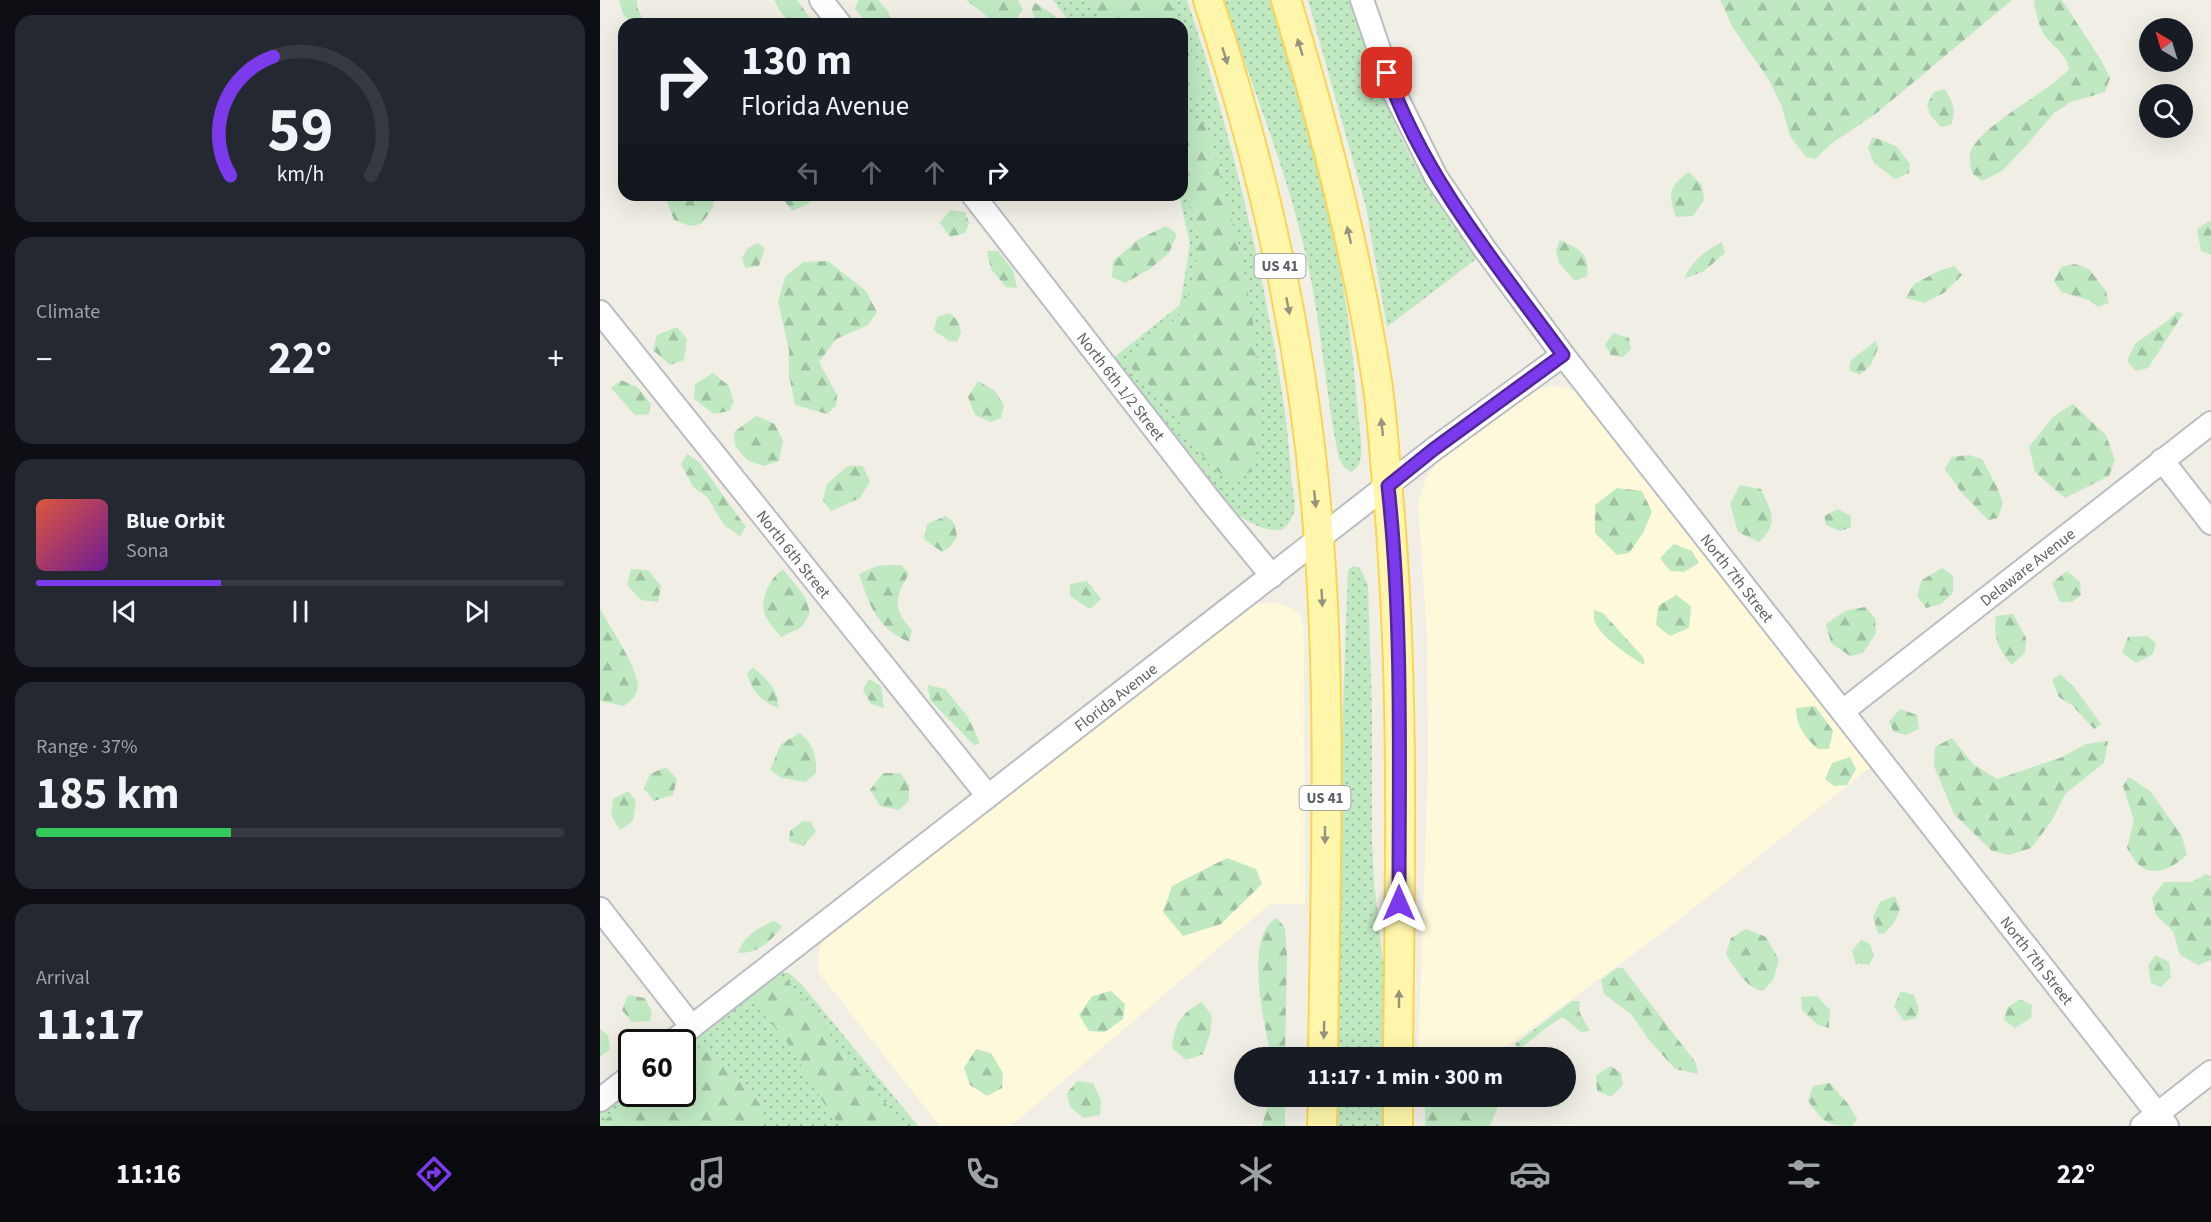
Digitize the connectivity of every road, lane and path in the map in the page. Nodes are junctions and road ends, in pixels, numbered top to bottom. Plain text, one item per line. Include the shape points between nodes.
1 (821, 0) edge
2 (1208, 0) edge
3 (1286, 0) edge
4 (1362, 0) edge
5 (835, 18) edge
6 (978, 201) edge
7 (600, 312) edge
8 (1563, 355) junction
9 (2211, 423) edge
10 (2162, 460) junction
11 (1388, 486) junction
12 (2211, 523) edge
13 (1319, 539) junction
14 (1272, 576) junction
15 (1844, 711) junction
16 (988, 796) junction
17 (600, 909) edge
18 (692, 1027) junction
19 (689, 1029) edge
20 (1323, 1047) edge
21 (1398, 1047) edge
22 (2211, 1072) edge
23 (618, 1086) edge
24 (600, 1100) edge
25 (1323, 1107) edge
26 (1398, 1107) edge
27 (2155, 1122) edge
28 (1322, 1126) edge
29 (1398, 1126) edge

1 - 5 street
2 -> 13 main road, US 41 via 1250,137 1278,253 1304,406
11 -> 3 main road via 1377,382 1351,243 1319,108
4 - 8 street, North 7th Street via 1393,90 1436,177
6 - 14 street, North 6th 1/2 Street
7 - 16 street, North 6th Street
8 - 11 street, Florida Avenue
8 - 15 street, North 7th Street
9 - 10 street, Delaware Avenue
10 - 12 street
10 - 15 street, Delaware Avenue
11 - 13 street, Florida Avenue
21 -> 11 main road via 1399,665
13 - 14 street, Florida Avenue
13 -> 20 main road, US 41 via 1326,658
14 - 16 street, Florida Avenue
15 - 27 street, North 7th Street
16 - 18 street, Florida Avenue
17 - 18 street
18 - 19 street, Florida Avenue
22 - 27 street
23 - 24 street
25 - 28 main road
26 - 29 main road

